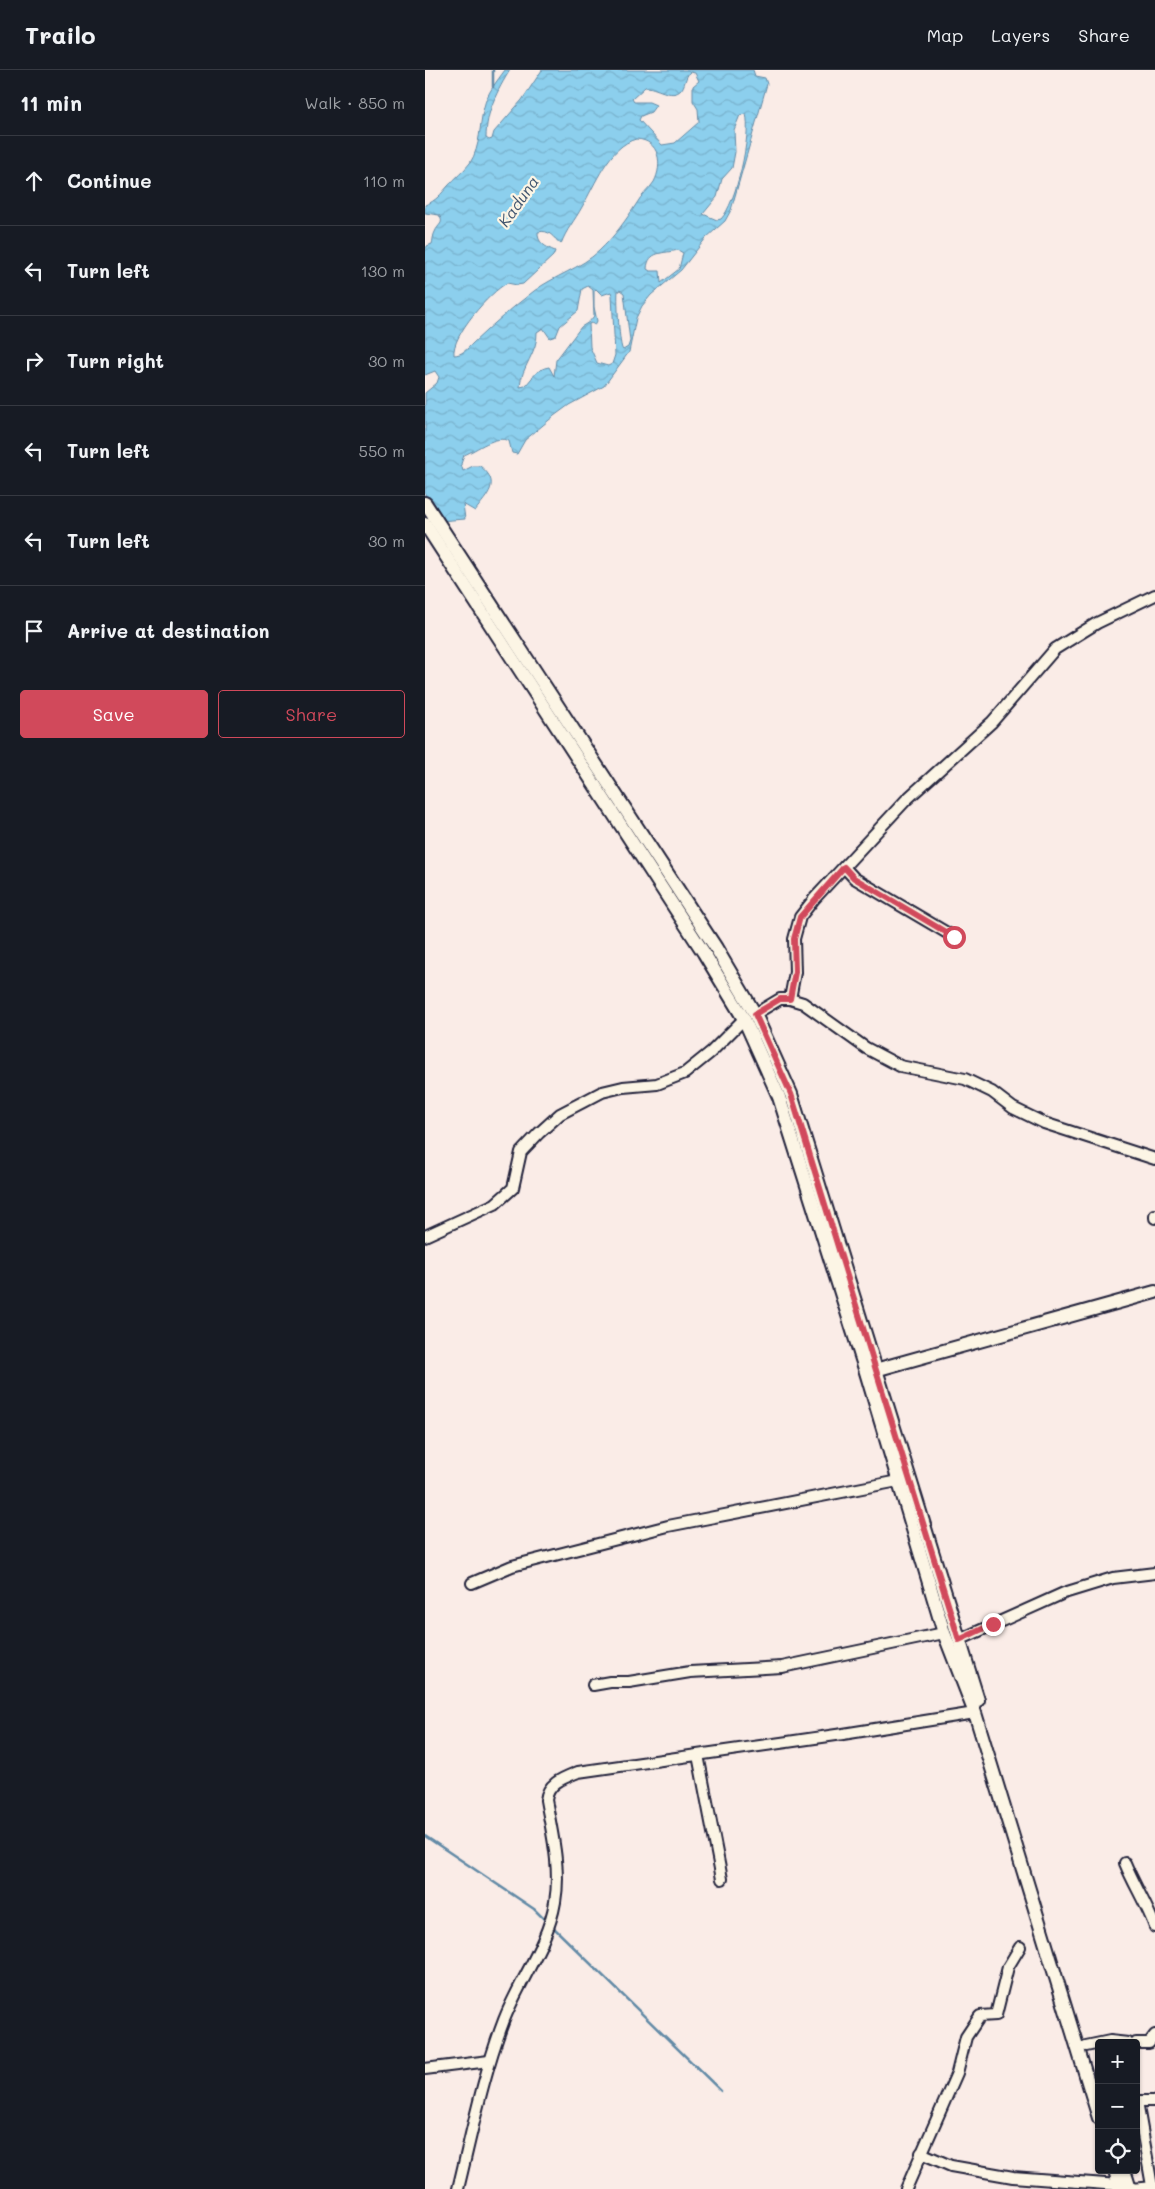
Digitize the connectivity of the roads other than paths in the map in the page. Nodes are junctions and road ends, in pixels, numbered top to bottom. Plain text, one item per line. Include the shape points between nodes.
1 (425, 503) edge
2 (425, 524) edge
3 (442, 540) junction
4 (1155, 595) edge
5 (844, 867) junction
6 (954, 937) dead end
7 (790, 999) junction
8 (750, 1016) junction
9 (1155, 1159) edge
10 (425, 1236) edge
11 (1155, 1292) edge
12 (871, 1371) junction
13 (898, 1481) junction
14 (1155, 1572) edge
15 (472, 1583) dead end
16 (944, 1633) junction
17 (959, 1640) junction
18 (593, 1685) dead end
19 (975, 1713) junction
20 (698, 1755) junction
21 (1125, 1863) dead end
22 (722, 1879) dead end
23 (1155, 1927) edge
24 (1020, 1947) dead end
25 (1155, 2035) edge
26 (1140, 2043) edge
27 (1095, 2044) edge
28 (1086, 2046) junction
29 (489, 2061) junction
30 (425, 2069) edge
31 (1097, 2084) edge
32 (1140, 2101) edge
33 (1155, 2101) edge
34 (1095, 2105) edge
35 (1140, 2116) edge
36 (921, 2153) junction
37 (1117, 2174) edge
38 (1124, 2174) edge
39 (1154, 2186) edge
40 (1125, 2188) edge
41 (458, 2189) edge
42 (906, 2189) edge

1 - 3 main road
2 - 3 main road
3 - 8 main road via 699,945
4 - 5 street via 1097,623 1055,649 992,722 906,800
5 - 6 street via 854,878
5 - 7 street via 800,917 794,939 795,972
7 - 8 street via 780,999
7 - 9 street via 803,1003 866,1048 901,1066 965,1079 1044,1123
8 - 10 street via 685,1073 657,1084 602,1092 560,1114 521,1152 513,1188 495,1204
8 - 12 main road
11 - 12 main road
12 - 13 main road
12 - 17 main road
13 - 15 street via 667,1526 511,1566
13 - 16 main road
14 - 17 street via 1113,1578 1064,1593
16 - 18 street via 782,1667 690,1672
16 - 19 main road
17 - 28 main road
19 - 20 street
19 - 34 main road
20 - 22 street
20 - 29 street via 578,1772 554,1783 547,1792 555,1850 555,1903
21 - 23 street
24 - 36 street via 1007,1967 996,2014 979,2016 966,2038 957,2073
25 - 26 street via 1149,2043
27 - 28 street
28 - 31 main road
29 - 30 street
29 - 41 street
32 - 33 street
35 - 39 street
36 - 40 street via 951,2166
36 - 42 street
37 - 40 main road
38 - 40 main road
39 - 40 street

